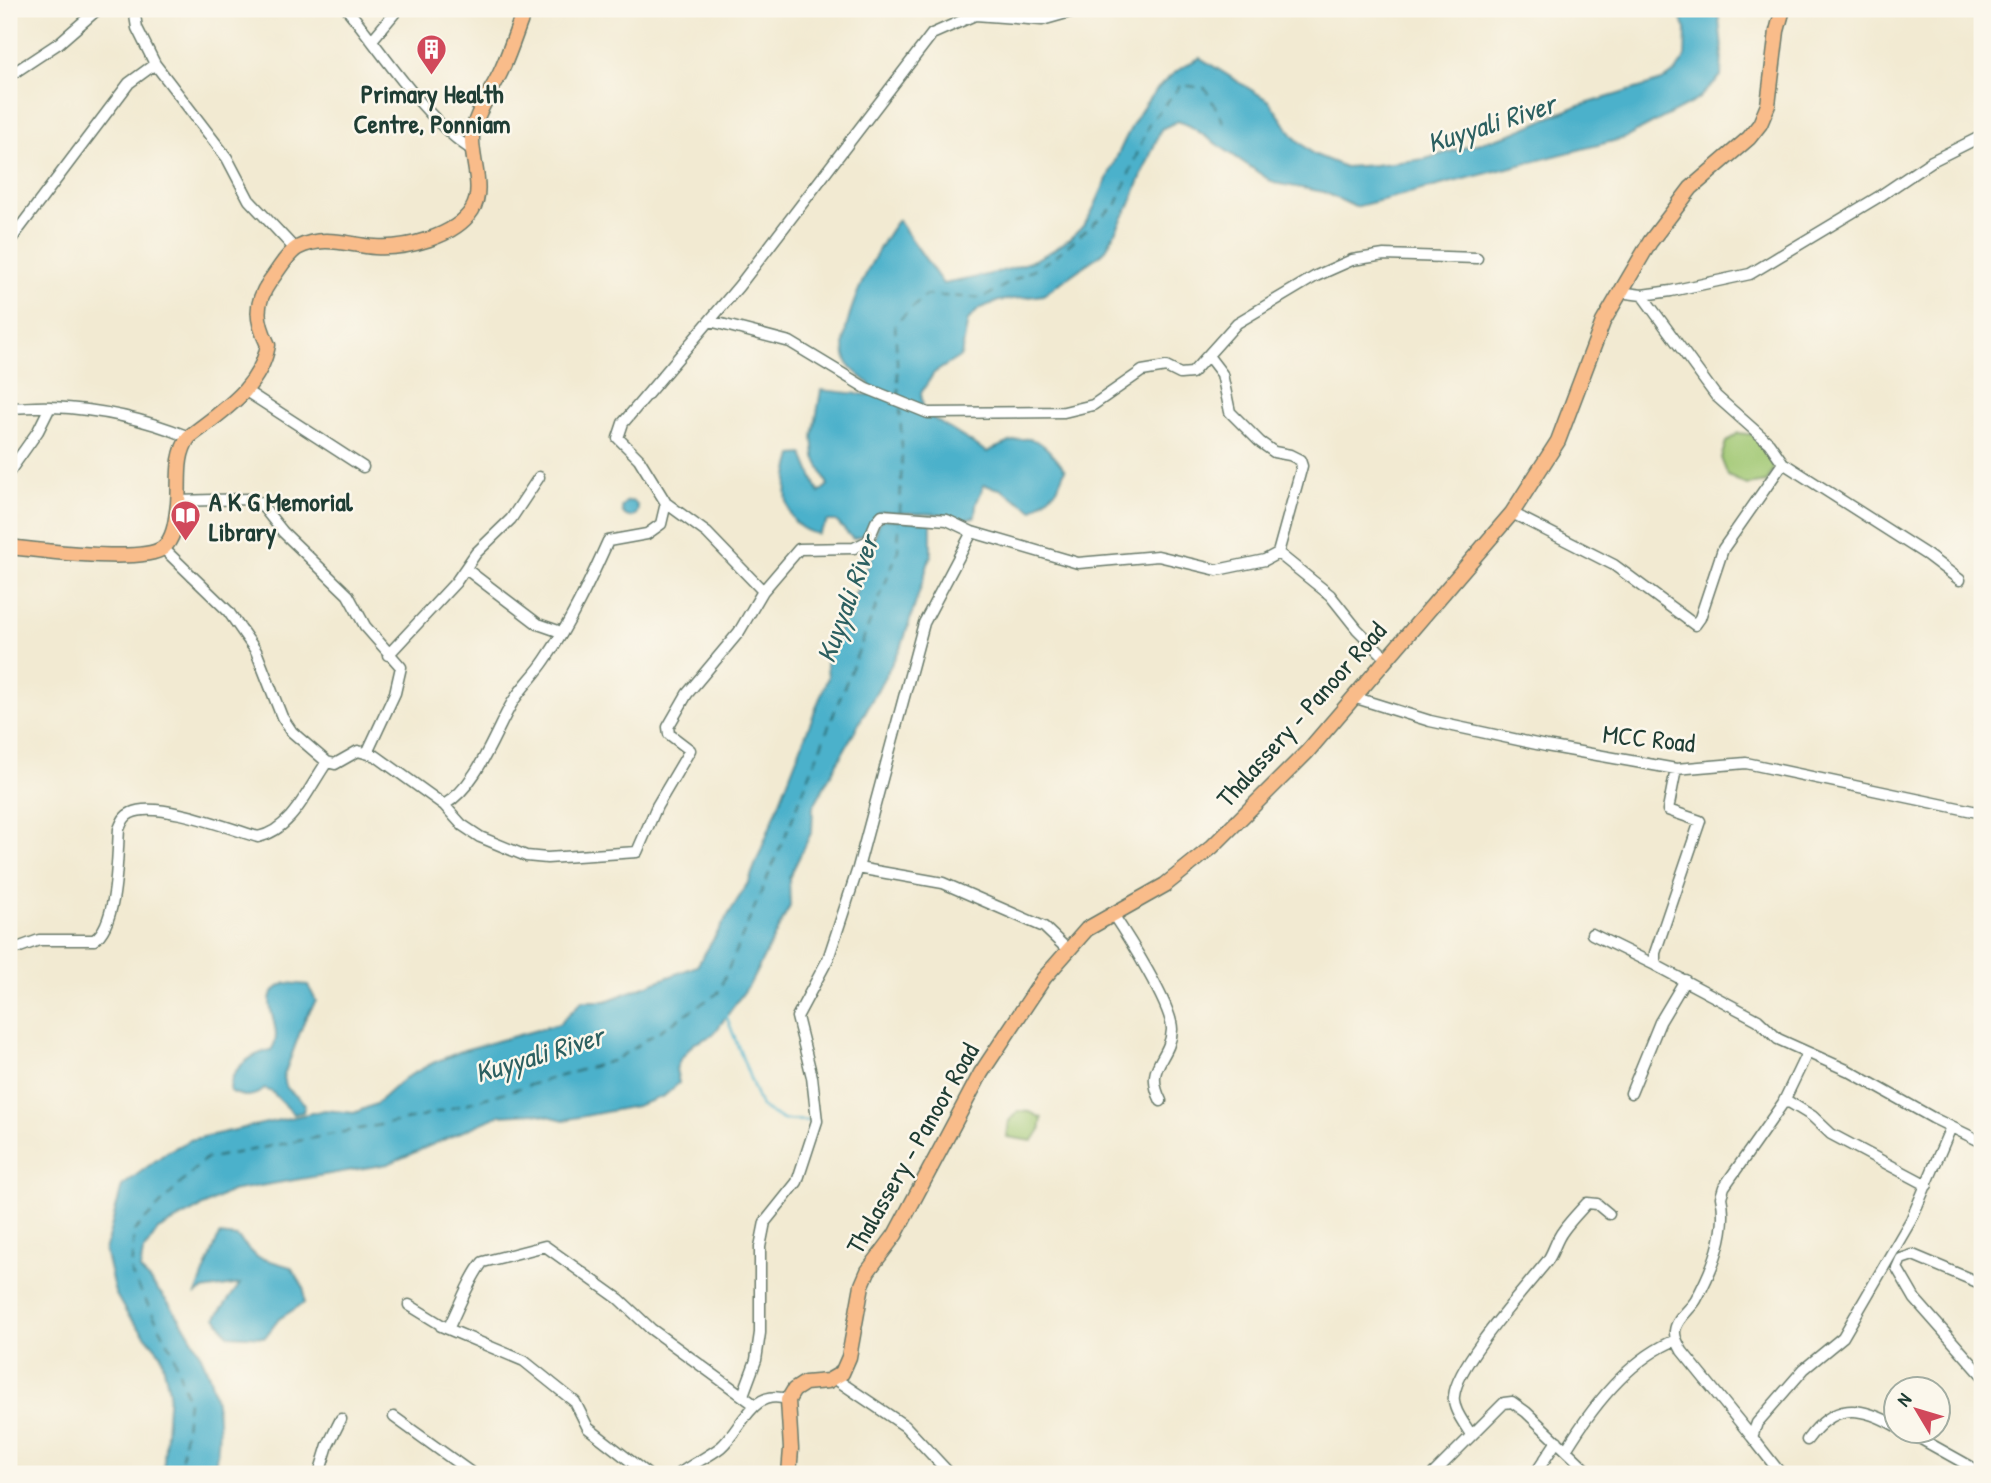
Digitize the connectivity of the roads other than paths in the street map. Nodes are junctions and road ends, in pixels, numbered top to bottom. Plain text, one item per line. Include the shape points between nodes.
1 (99, 9) edge
2 (134, 9) edge
3 (347, 9) edge
4 (398, 9) edge
5 (525, 9) edge
6 (1081, 9) edge
7 (1783, 9) edge
8 (372, 40) junction
9 (155, 64) junction
10 (9, 76) edge
11 (1982, 136) edge
12 (474, 151) junction
13 (9, 242) edge
14 (295, 249) junction
15 (1477, 258) dead end
16 (1619, 292) junction
17 (1642, 295) junction
18 (710, 321) junction
19 (1209, 357) junction
20 (246, 391) junction
21 (50, 407) junction
22 (9, 408) edge
23 (190, 437) junction
24 (1783, 463) junction
25 (363, 467) dead end
26 (9, 472) edge
27 (539, 477) dead end
28 (178, 501) junction
29 (666, 503) junction
30 (1512, 513) junction
31 (972, 532) junction
32 (9, 547) edge
33 (163, 548) junction
34 (1278, 553) junction
35 (466, 569) junction
36 (1960, 580) dead end
37 (763, 591) junction
38 (561, 632) junction
39 (388, 655) junction
40 (1386, 658) junction
41 (1353, 697) junction
42 (367, 753) junction
43 (327, 762) junction
44 (1676, 769) junction
45 (444, 805) junction
46 (1982, 813) edge
47 (859, 868) junction
48 (1112, 912) junction
49 (1592, 934) dead end
50 (1067, 949) junction
51 (9, 951) edge
52 (1655, 965) junction
53 (1685, 980) junction
54 (1807, 1053) junction
55 (1631, 1093) dead end
56 (1161, 1101) dead end
57 (1783, 1103) junction
58 (1951, 1127) junction
59 (1982, 1142) edge
60 (1927, 1185) junction
61 (1609, 1214) dead end
62 (1982, 1284) edge
63 (409, 1305) dead end
64 (425, 1319) dead end
65 (448, 1329) junction
66 (1676, 1340) junction
67 (1982, 1376) edge
68 (834, 1378) junction
69 (743, 1395) junction
70 (789, 1400) junction
71 (755, 1405) junction
72 (394, 1417) dead end
73 (341, 1419) dead end
74 (1882, 1420) edge
75 (1471, 1435) junction
76 (1752, 1437) junction
77 (1807, 1440) dead end
78 (1557, 1441) junction
79 (1930, 1444) edge
80 (1566, 1450) junction
81 (1982, 1473) edge
82 (319, 1474) edge
83 (473, 1474) edge
84 (647, 1474) edge
85 (679, 1474) edge
86 (789, 1474) edge
87 (950, 1474) edge
88 (1433, 1474) edge
89 (1535, 1474) edge
90 (1591, 1474) edge
91 (1781, 1474) edge

1 - 10 street via 60,43
2 - 9 street via 137,28
3 - 8 street
4 - 8 street
5 - 12 main road via 475,125
6 - 18 street via 1042,20 975,15 932,34
7 - 16 main road, Thalassery - Panoor Road via 1768,105 1760,124 1667,216
8 - 12 street via 439,122
9 - 13 street via 129,83
9 - 14 street via 227,158 249,200
11 - 17 street via 1932,161 1750,274
12 - 14 main road via 477,195 472,210 444,233 406,244 375,247 344,240
14 - 20 main road via 266,287 256,309 268,345 266,358
15 - 19 street via 1384,255 1352,260 1237,323
16 - 17 street
16 - 30 main road, Thalassery - Panoor Road via 1602,322 1558,441
17 - 24 street via 1716,396 1769,443
18 - 19 street via 790,342 866,388 928,413 1071,411 1093,405 1142,370 1166,367 1186,374
18 - 29 street via 618,438 639,459
19 - 34 street via 1222,374 1230,412 1260,442 1274,452 1290,454 1303,466
20 - 23 main road
20 - 25 street
21 - 22 street
21 - 23 street via 147,420
21 - 26 street
23 - 28 main road via 178,469
24 - 30 street via 1723,549 1695,625 1615,565
24 - 36 street
27 - 35 street via 511,519
28 - 33 main road via 174,531
28 - 39 street via 259,502 348,595
29 - 37 street via 707,533
29 - 38 street via 661,524 647,534 608,541
30 - 40 main road, Thalassery - Panoor Road
31 - 34 street via 1078,563 1158,556 1217,570
31 - 37 street via 937,519 882,515 869,541 861,545 799,549
31 - 47 street via 924,623
32 - 33 main road via 117,555
33 - 43 street via 228,611 256,651 282,717 292,732
34 - 40 street via 1331,594
35 - 38 street via 538,624
35 - 39 street
37 - 45 street via 739,632 687,694 668,727 669,734 690,750 657,806 638,852 526,856 480,837
38 - 45 street via 546,660 514,700 480,763 455,799
39 - 42 street via 401,667 399,681
40 - 41 main road, Thalassery - Panoor Road
41 - 44 street, MCC Road via 1430,721
41 - 48 main road, Thalassery - Panoor Road via 1307,752 1212,847 1165,886
42 - 43 street via 358,751 335,764
42 - 45 street
43 - 51 street via 284,827 271,835 258,837 172,812 134,811 123,818 119,829 112,906 102,935 94,940 38,940
44 - 46 street, MCC Road via 1746,763
44 - 52 street via 1668,810 1700,821 1655,953
47 - 50 street via 943,883 1044,927
47 - 69 street via 828,959 797,1017 817,1121 797,1182 765,1222 760,1247 760,1333
48 - 50 main road, Thalassery - Panoor Road
48 - 56 street via 1170,1014 1170,1041 1154,1077
49 - 52 street
50 - 68 main road, Thalassery - Panoor Road via 981,1073 895,1235 868,1271 849,1357 842,1373
52 - 53 street
53 - 54 street via 1734,1005 1778,1039
53 - 55 street via 1656,1031
54 - 57 street
54 - 58 street
57 - 60 street via 1795,1105 1841,1140
57 - 66 street via 1724,1187 1717,1253 1696,1301 1676,1326
58 - 59 street
58 - 60 street
60 - 76 street via 1843,1337 1804,1369 1757,1423
61 - 75 street via 1597,1204 1587,1203 1462,1369 1455,1406
62 - 67 street via 1908,1254 1897,1268 1903,1283
63 - 65 street
64 - 65 street
65 - 69 street via 483,1262 545,1246
65 - 84 street via 524,1361 575,1402 588,1428
66 - 76 street
66 - 80 street via 1652,1350 1583,1421
68 - 70 main road via 805,1383
68 - 87 street via 905,1426
69 - 71 street
70 - 71 street via 780,1397
70 - 86 main road
71 - 85 street via 722,1446
72 - 83 street
73 - 82 street
74 - 77 street via 1857,1410 1828,1417
75 - 78 street via 1504,1403 1512,1402
75 - 88 street
76 - 91 street
78 - 80 street
78 - 89 street
79 - 81 street
80 - 90 street

